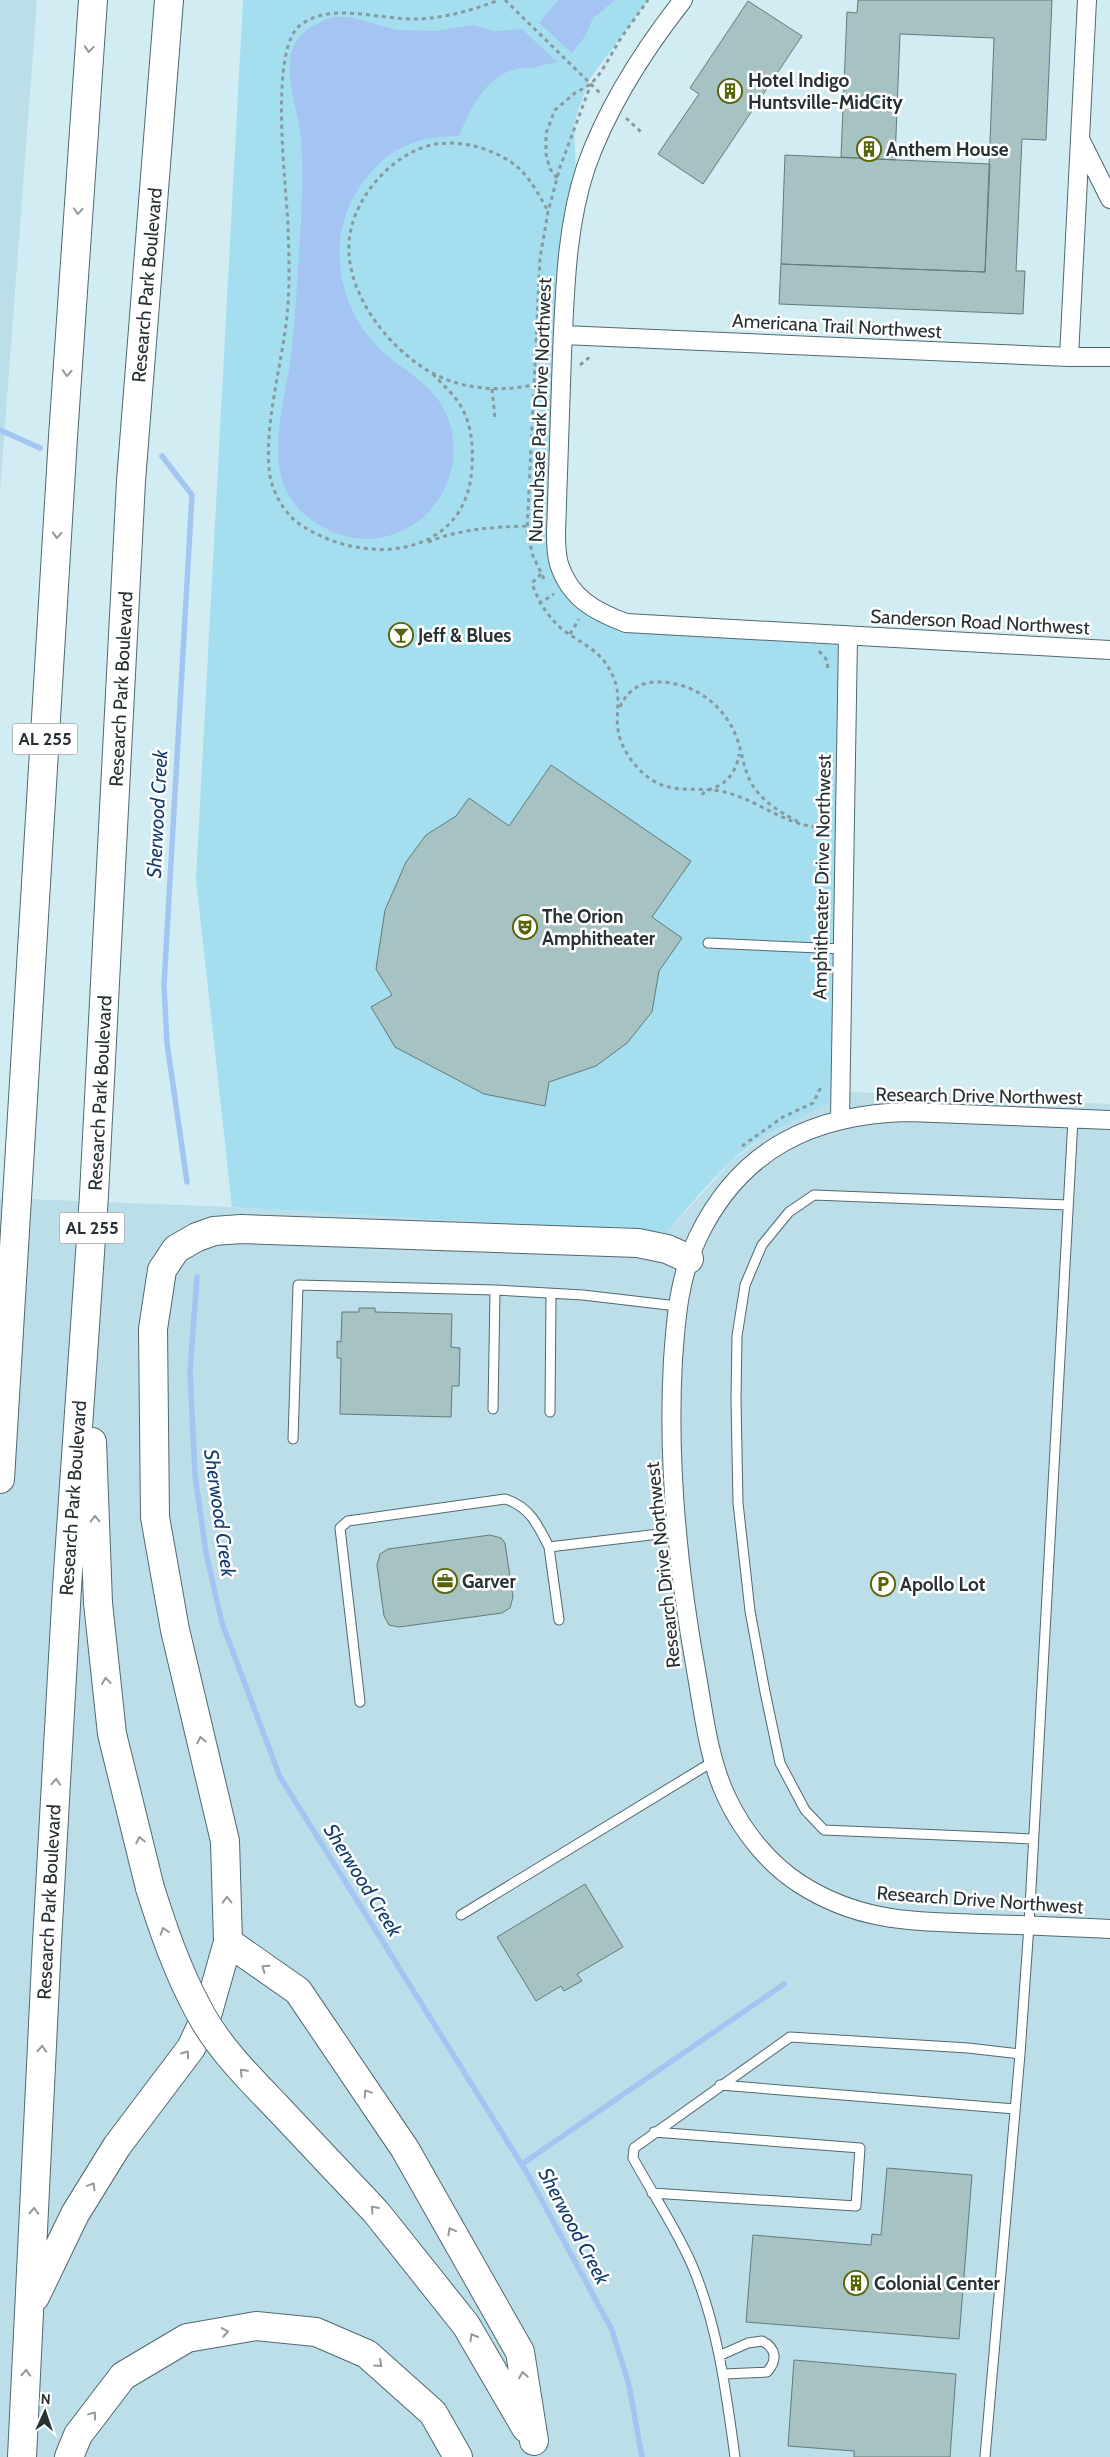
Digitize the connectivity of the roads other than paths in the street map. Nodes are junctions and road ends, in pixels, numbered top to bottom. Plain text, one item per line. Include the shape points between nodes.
1 (93, 0) edge
2 (169, 0) edge
3 (683, 0) edge
4 (1086, 0) edge
5 (1080, 138) junction
6 (1110, 199) edge
7 (563, 335) junction
8 (1069, 357) junction
9 (1110, 357) edge
10 (848, 637) junction
11 (1110, 650) edge
12 (708, 943) dead end
13 (842, 949) junction
14 (840, 1119) junction
15 (1073, 1119) junction
16 (1110, 1120) edge
17 (1068, 1205) junction
18 (689, 1259) junction
19 (495, 1290) junction
20 (551, 1294) junction
21 (86, 1300) junction
22 (677, 1306) junction
23 (493, 1410) dead end
24 (550, 1412) dead end
25 (292, 1439) dead end
26 (0, 1478) edge
27 (676, 1532) junction
28 (550, 1546) junction
29 (559, 1620) dead end
30 (360, 1702) dead end
31 (714, 1761) junction
32 (1033, 1840) junction
33 (461, 1915) dead end
34 (1029, 1925) junction
35 (1110, 1928) edge
36 (228, 1942) junction
37 (1020, 2054) junction
38 (720, 2085) junction
39 (1015, 2109) junction
40 (654, 2132) junction
41 (652, 2193) junction
42 (30, 2307) junction
43 (721, 2356) junction
44 (724, 2374) junction
45 (535, 2449) edge
46 (22, 2457) edge
47 (70, 2457) edge
48 (458, 2457) edge
49 (735, 2457) edge
50 (986, 2457) edge

1 -> 26 highway, AL 255 via 62,438
2 - 21 highway, Research Park Boulevard / AL 255 via 131,481 114,838
3 - 7 street, Nunnuhsae Park Drive Northwest via 630,72 586,168 566,269
4 - 5 street
5 - 6 street
5 - 8 street
7 - 8 street, Americana Trail Northwest
7 - 10 street, Nunnuhsae Park Drive Northwest via 556,533 558,563 572,590 597,612 626,623
8 - 9 street, Americana Trail Northwest
10 - 11 street, Sanderson Road Northwest
10 - 13 street, Amphitheater Drive Northwest
12 - 13 lane
13 - 14 street, Amphitheater Drive Northwest
14 - 15 street, Research Drive Northwest via 877,1112
14 - 18 street, Research Drive Northwest via 801,1132 759,1160 715,1208
15 - 16 street, Research Drive Northwest
15 - 17 lane
17 - 32 lane
17 - 32 lane via 814,1195 790,1212 762,1245 745,1285 737,1336 738,1503 750,1611 780,1763 806,1810 824,1830
18 - 22 street, Research Drive Northwest
36 -> 18 highway via 225,1841 175,1630 155,1517 153,1329 162,1270 169,1259 176,1249 197,1237 214,1231 241,1229 638,1243 668,1249
19 - 20 lane
19 - 23 lane
19 - 25 lane via 298,1285
20 - 22 lane
20 - 24 lane
42 -> 21 highway, Research Park Boulevard / AL 255 via 48,1923
45 -> 21 highway, bridge via 466,2325 376,2212 233,2061 198,2010 170,1951 150,1888 112,1734 99,1613
22 - 27 street, Research Drive Northwest via 671,1395
27 - 28 lane
27 - 31 street, Research Drive Northwest via 687,1624
28 - 29 lane
28 - 30 lane via 535,1519 517,1502 505,1499 348,1521 340,1528
31 - 33 lane
31 - 34 street, Research Drive Northwest via 728,1800 761,1850 798,1883 820,1895 856,1911 893,1919
32 - 34 lane
34 - 35 street, Research Drive Northwest
34 - 37 lane
42 -> 36 highway via 76,2214 116,2146 191,2048 208,2012
45 -> 36 highway via 520,2352 405,2149 298,1992
37 - 38 lane via 790,2037
37 - 39 lane
38 - 39 lane
38 - 40 lane
39 - 50 lane
40 - 41 lane via 634,2148 633,2158
40 - 41 lane via 860,2148 856,2206
41 - 43 lane via 692,2265
46 -> 42 highway, Research Park Boulevard / AL 255
43 - 44 lane
43 - 44 lane via 748,2342 762,2341 773,2350 775,2357 767,2372
44 - 49 lane
47 -> 48 highway via 78,2435 123,2376 187,2338 256,2326 316,2332 368,2354 433,2413

